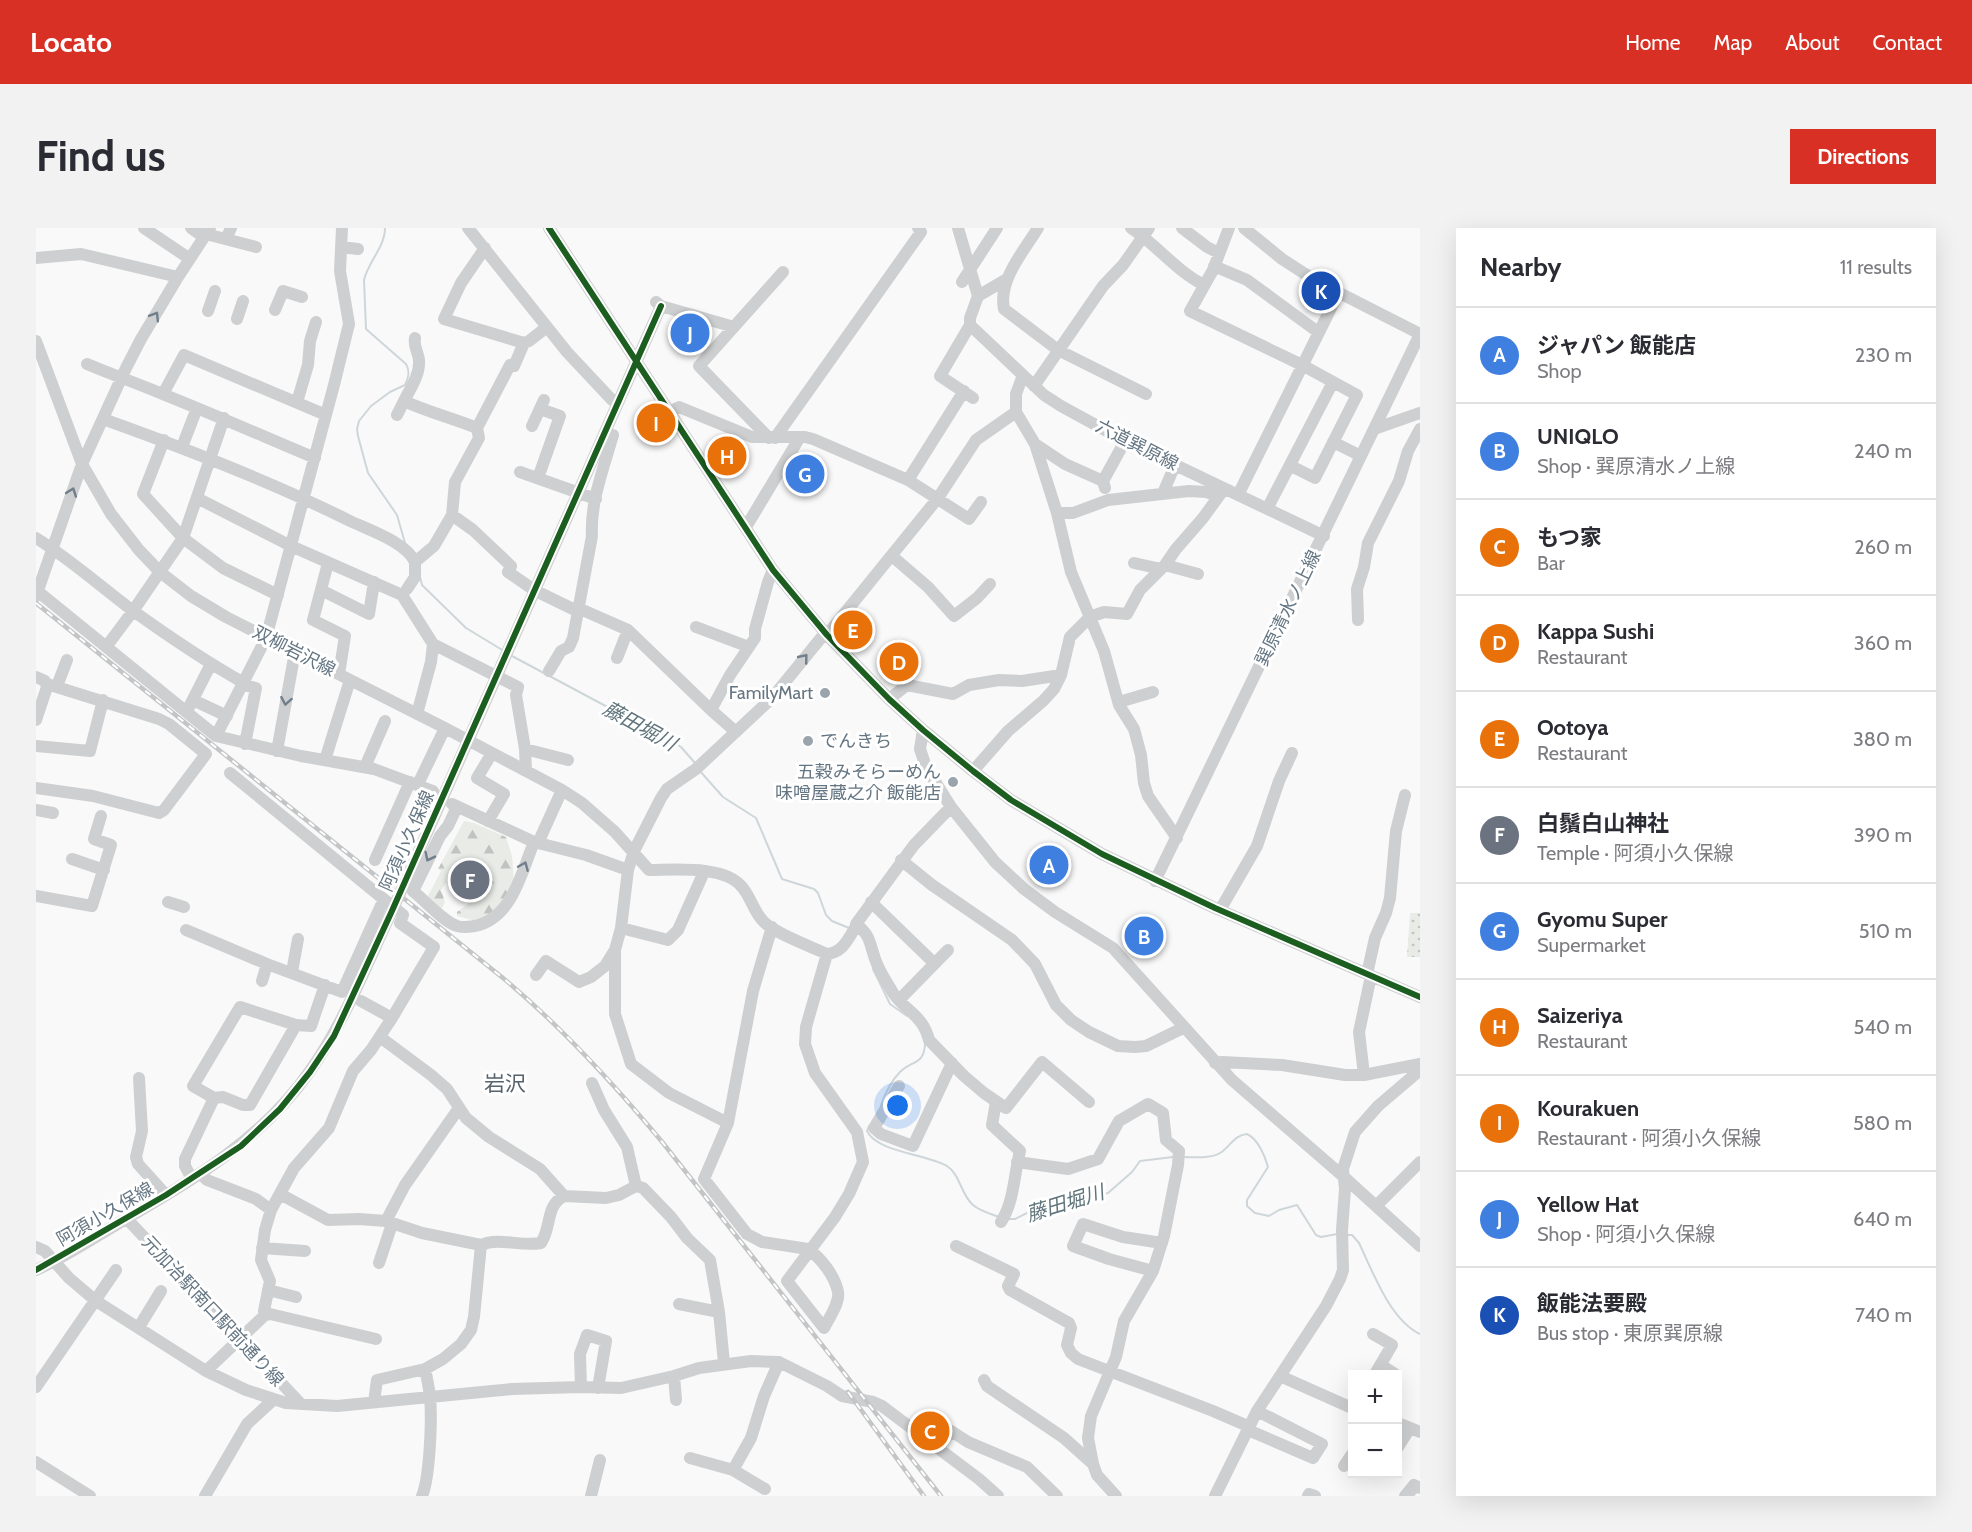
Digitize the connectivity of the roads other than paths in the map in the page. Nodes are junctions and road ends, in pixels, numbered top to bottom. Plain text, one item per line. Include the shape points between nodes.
1 (144, 228) edge
2 (191, 228) edge
3 (342, 228) edge
4 (468, 228) edge
5 (549, 228) edge
6 (918, 228) edge
7 (958, 228) edge
8 (997, 228) edge
9 (1038, 228) edge
10 (1131, 228) edge
11 (1182, 228) edge
12 (1229, 228) edge
13 (1244, 228) edge
14 (1146, 232) edge
15 (207, 233) edge
16 (228, 234) edge
17 (341, 247) junction
18 (256, 248) dead end
19 (485, 248) junction
20 (358, 249) dead end
21 (1219, 253) junction
22 (36, 258) edge
23 (190, 259) junction
24 (1214, 266) junction
25 (969, 270) junction
26 (783, 272) dead end
27 (178, 277) junction
28 (1006, 279) junction
29 (962, 282) dead end
30 (1204, 285) junction
31 (215, 291) dead end
32 (1338, 294) junction
33 (978, 296) junction
34 (302, 297) dead end
35 (243, 301) dead end
36 (275, 310) dead end
37 (208, 311) dead end
38 (237, 319) dead end
39 (316, 322) dead end
40 (970, 325) junction
41 (547, 327) junction
42 (734, 327) junction
43 (1318, 332) junction
44 (1420, 334) edge
45 (415, 338) dead end
46 (36, 341) edge
47 (524, 343) junction
48 (1058, 350) junction
49 (40, 359) edge
50 (636, 361) junction
51 (87, 364) dead end
52 (1302, 365) junction
53 (1023, 375) junction
54 (121, 379) junction
55 (1333, 382) junction
56 (1034, 386) junction
57 (163, 394) junction
58 (1146, 394) dead end
59 (612, 400) dead end
60 (404, 401) junction
61 (297, 402) junction
62 (196, 408) junction
63 (669, 412) junction
64 (1016, 412) junction
65 (1420, 413) edge
66 (326, 415) junction
67 (397, 416) dead end
68 (224, 418) junction
69 (103, 419) junction
70 (532, 426) dead end
71 (477, 428) junction
72 (1374, 429) junction
73 (1420, 429) edge
74 (613, 435) dead end
75 (800, 437) junction
76 (772, 438) junction
77 (164, 441) junction
78 (1125, 441) junction
79 (1334, 442) junction
80 (1035, 444) junction
81 (182, 447) junction
82 (1361, 456) junction
83 (210, 458) junction
84 (315, 458) junction
85 (82, 464) junction
86 (1175, 465) junction
87 (1291, 466) junction
88 (520, 471) dead end
89 (538, 478) junction
90 (908, 480) junction
91 (1103, 482) junction
92 (578, 492) junction
93 (1222, 492) junction
94 (1163, 494) junction
95 (1238, 495) junction
96 (197, 498) junction
97 (938, 498) junction
98 (305, 499) junction
99 (596, 499) junction
100 (1108, 500) junction
101 (981, 502) dead end
102 (1267, 509) junction
103 (1057, 513) junction
104 (452, 515) junction
105 (746, 527) junction
106 (1324, 536) junction
107 (36, 538) edge
108 (183, 538) junction
109 (291, 546) junction
110 (52, 548) junction
111 (892, 555) junction
112 (417, 560) junction
113 (1134, 562) dead end
114 (328, 563) junction
115 (1163, 567) junction
116 (773, 570) junction
117 (160, 572) junction
118 (1198, 574) dead end
119 (374, 582) junction
120 (990, 585) dead end
121 (407, 589) dead end
122 (321, 590) junction
123 (534, 590) junction
124 (37, 593) edge
125 (278, 595) junction
126 (133, 610) junction
127 (578, 610) junction
128 (1090, 617) junction
129 (1358, 620) dead end
130 (696, 627) dead end
131 (628, 630) junction
132 (826, 634) junction
133 (266, 638) junction
134 (433, 644) junction
135 (106, 647) junction
136 (749, 647) junction
137 (295, 651) junction
138 (617, 658) dead end
139 (67, 660) dead end
140 (211, 664) junction
141 (549, 671) dead end
142 (1061, 675) junction
143 (496, 676) junction
144 (36, 677) edge
145 (345, 677) junction
146 (244, 684) junction
147 (52, 685) junction
148 (1153, 692) dead end
149 (889, 699) junction
150 (103, 700) junction
151 (194, 700) junction
152 (1119, 702) junction
153 (711, 710) junction
154 (188, 711) junction
155 (417, 714) junction
156 (226, 716) junction
157 (36, 720) edge
158 (385, 721) dead end
159 (445, 728) junction
160 (923, 730) junction
161 (736, 732) junction
162 (216, 736) junction
163 (467, 740) junction
164 (245, 744) junction
165 (36, 746) edge
166 (525, 749) junction
167 (277, 751) junction
168 (492, 753) junction
169 (1292, 753) dead end
170 (325, 760) junction
171 (568, 760) dead end
172 (365, 766) junction
173 (526, 771) junction
174 (973, 771) junction
175 (230, 773) dead end
176 (414, 783) junction
177 (36, 788) edge
178 (562, 790) junction
179 (433, 791) dead end
180 (1405, 795) dead end
181 (951, 807) junction
182 (36, 810) edge
183 (53, 813) dead end
184 (101, 816) dead end
185 (488, 821) junction
186 (1177, 838) junction
187 (536, 843) junction
188 (634, 851) junction
189 (72, 859) dead end
190 (375, 860) dead end
191 (902, 860) junction
192 (104, 870) junction
193 (628, 870) junction
194 (704, 872) junction
195 (1155, 881) junction
196 (36, 896) edge
197 (384, 901) junction
198 (168, 902) dead end
199 (871, 902) junction
200 (184, 908) dead end
201 (1220, 910) junction
202 (772, 927) junction
203 (621, 928) junction
204 (855, 928) junction
205 (186, 930) dead end
206 (298, 939) dead end
207 (615, 950) junction
208 (948, 950) dead end
209 (826, 954) junction
210 (934, 963) junction
211 (267, 964) junction
212 (292, 972) junction
213 (536, 975) dead end
214 (1369, 975) junction
215 (262, 981) dead end
216 (325, 985) junction
217 (1420, 997) edge
218 (361, 1000) dead end
219 (898, 1000) junction
220 (392, 1018) junction
221 (296, 1025) junction
222 (1183, 1028) junction
223 (380, 1037) junction
224 (952, 1063) junction
225 (1215, 1063) junction
226 (1420, 1064) edge
227 (1420, 1070) edge
228 (1364, 1075) junction
229 (139, 1078) dead end
230 (592, 1083) dead end
231 (899, 1086) dead end
232 (214, 1098) junction
233 (996, 1102) junction
234 (1089, 1102) dead end
235 (459, 1108) junction
236 (728, 1123) junction
237 (1017, 1162) junction
238 (1420, 1162) edge
239 (197, 1177) junction
240 (1344, 1177) junction
241 (636, 1186) junction
242 (280, 1194) junction
243 (166, 1195) junction
244 (564, 1196) junction
245 (1376, 1206) junction
246 (271, 1210) junction
247 (1004, 1218) dead end
248 (127, 1219) junction
249 (389, 1223) junction
250 (1162, 1243) junction
251 (481, 1245) junction
252 (956, 1246) dead end
253 (1420, 1246) edge
254 (36, 1247) edge
255 (262, 1248) junction
256 (305, 1251) dead end
257 (811, 1251) junction
258 (54, 1261) junction
259 (379, 1263) dead end
260 (36, 1270) edge
261 (116, 1270) dead end
262 (1153, 1270) junction
263 (268, 1290) junction
264 (161, 1291) dead end
265 (296, 1297) dead end
266 (96, 1301) junction
267 (679, 1304) dead end
268 (718, 1311) junction
269 (266, 1315) junction
270 (139, 1327) junction
271 (1373, 1334) dead end
272 (376, 1339) dead end
273 (240, 1340) junction
274 (778, 1362) junction
275 (724, 1363) junction
276 (425, 1369) junction
277 (1378, 1370) edge
278 (206, 1371) junction
279 (1110, 1372) junction
280 (674, 1376) junction
281 (1280, 1376) junction
282 (984, 1380) dead end
283 (36, 1387) edge
284 (581, 1387) junction
285 (598, 1388) junction
286 (430, 1398) junction
287 (273, 1400) junction
288 (676, 1400) dead end
289 (374, 1402) junction
290 (300, 1403) junction
291 (1348, 1406) edge
292 (1257, 1411) junction
293 (1400, 1424) edge
294 (1249, 1428) junction
295 (1415, 1430) edge
296 (1402, 1443) edge
297 (939, 1448) junction
298 (690, 1458) dead end
299 (600, 1460) dead end
300 (1348, 1461) edge
301 (36, 1462) edge
302 (1093, 1464) junction
303 (1344, 1466) dead end
304 (733, 1470) junction
305 (1417, 1487) edge
306 (765, 1489) dead end
307 (90, 1496) edge
308 (205, 1496) edge
309 (422, 1496) edge
310 (591, 1496) edge
311 (998, 1496) edge
312 (1057, 1496) edge
313 (1116, 1496) edge
314 (1215, 1496) edge
315 (1308, 1496) edge
316 (1315, 1496) edge
317 (1405, 1496) edge

1 - 23 street
2 - 15 street
3 - 17 street
4 - 19 street
5 - 50 street
6 - 76 street via 921,232
7 - 25 street
8 - 25 street
9 - 28 street
10 - 14 street
11 - 21 street
12 - 21 street
13 - 32 street via 1282,259
14 - 30 street via 1178,268
14 - 48 street
15 - 16 street
15 - 23 street
16 - 18 street
17 - 20 street
17 - 66 street via 340,271 349,324
19 - 41 street
19 - 47 street via 461,283 444,319
21 - 24 street
22 - 27 street via 81,254
23 - 27 street
24 - 30 street
24 - 43 street via 1247,280
25 - 29 street
25 - 33 street
26 - 42 street
54 -> 27 street
28 - 33 street
28 - 48 street via 1004,309
30 - 52 street via 1190,310
31 - 37 street
32 - 43 street
32 - 44 street
33 - 40 street
34 - 36 street via 284,291
35 - 38 street
39 - 61 street
40 - 53 street, 六道巽原線
40 - 90 street via 940,376 968,395
41 - 47 street
41 - 59 street
42 - 50 street, 阿須小久保線 via 658,304
42 - 76 street via 699,366
43 - 52 street
44 - 72 street, 巽原清水ノ上線
45 - 60 street via 420,360 418,373
46 - 49 street, 双柳岩沢線
47 - 71 street
48 - 56 street
48 - 58 street
49 - 85 street, 双柳岩沢線
50 - 63 street
50 - 92 street, 阿須小久保線
51 - 54 street
52 - 55 street
52 - 95 street
53 - 56 street, 六道巽原線
53 - 64 street via 1016,394
54 - 57 street
54 - 69 street
55 - 79 street via 1357,396
55 - 87 street
56 - 78 street, 六道巽原線 via 1061,406
57 - 61 street via 184,355
57 - 62 street
60 - 67 street
60 - 71 street
61 - 66 street
62 - 68 street
62 - 81 street
63 - 76 street via 678,407 748,436
63 - 105 street
64 - 80 street
64 - 97 street via 976,440
65 - 72 street
66 - 84 street
68 - 83 street
68 - 84 street
69 - 77 street
69 - 85 street
70 - 89 street via 542,404 560,416
71 - 104 street via 480,438 455,482
72 - 82 street, 巽原清水ノ上線
73 - 129 street via 1368,543 1357,589
74 - 99 street
75 - 76 street
75 - 90 street
75 - 105 street
77 - 81 street
77 - 108 street via 143,494
78 - 86 street, 六道巽原線
78 - 91 street
79 - 82 street
79 - 87 street via 1316,478
80 - 91 street
80 - 103 street
81 - 83 street
82 - 106 street, 巽原清水ノ上線
83 - 96 street
83 - 98 street
84 - 98 street
110 -> 85 street
85 - 117 street, 双柳岩沢線 via 122,530
86 - 93 street, 六道巽原線
86 - 94 street
87 - 102 street
88 - 89 street
89 - 92 street
90 - 97 street
91 - 100 street
92 - 99 street
92 - 123 street, 阿須小久保線
93 - 94 street
93 - 95 street, 六道巽原線
93 - 115 street
94 - 100 street
95 - 102 street, 六道巽原線
96 - 108 street
96 - 109 street
97 - 101 street via 969,519
97 - 111 street
98 - 109 street
98 - 112 street via 402,546
99 - 127 street
100 - 103 street via 1072,513
102 - 106 street, 六道巽原線
103 - 128 street via 1071,572
104 - 112 street via 434,546
104 - 123 street via 474,530 511,566 508,572
105 - 116 street
106 - 186 street, 巽原清水ノ上線
107 - 110 street
108 - 117 street
108 - 125 street via 223,568
109 - 114 street
109 - 125 street
110 - 124 street
110 - 126 street
111 - 120 street via 954,616
111 - 132 street
112 - 121 street via 415,577
113 - 115 street
114 - 119 street
114 - 122 street
115 - 118 street
115 - 128 street via 1140,590 1127,614 1104,612
116 - 132 street
116 - 136 street via 755,638
117 - 126 street
117 - 133 street, 双柳岩沢線 via 191,596
119 - 122 street via 369,614
119 - 134 street via 402,595
122 - 145 street via 313,620 345,636
123 - 127 street
123 - 143 street, 阿須小久保線
124 - 135 street
125 - 133 street
126 - 135 street
126 - 140 street
127 - 131 street
127 - 141 street via 573,638
128 - 142 street via 1070,637
128 - 152 street
130 - 136 street
131 - 138 street
131 - 153 street
132 - 149 street
161 -> 132 street via 772,698
133 - 137 street, 双柳岩沢線
133 - 146 street
134 - 143 street
134 - 155 street
135 - 154 street
136 - 153 street
137 - 145 street, 双柳岩沢線
137 -> 167 street
139 - 147 street
140 - 146 street
140 - 151 street
142 - 149 street via 969,685 953,694 907,685
142 - 174 street via 1054,689 1008,731
143 - 163 street, 阿須小久保線
143 - 166 street via 518,687
144 - 147 street
145 - 155 street, 双柳岩沢線
145 - 170 street
146 - 156 street
146 - 164 street via 256,688
147 - 150 street
147 - 157 street
148 - 152 street
149 - 160 street
150 - 165 street via 90,751
150 - 177 street via 169,724 206,754 159,813 93,796
151 - 154 street
151 - 156 street
152 - 186 street via 1134,729 1148,796
153 - 161 street
154 - 162 street
155 - 159 street, 双柳岩沢線
156 - 162 street
158 - 172 street
159 - 163 street, 双柳岩沢線
159 - 176 street
160 - 174 street
160 - 181 street via 922,758
161 - 188 street via 667,789
162 - 164 street
163 - 168 street, 双柳岩沢線
163 - 239 street, 阿須小久保線, bridge via 334,1035 280,1109 240,1146
164 - 167 street
166 - 171 street
166 - 173 street
167 - 170 street
168 - 173 street, 双柳岩沢線
168 - 185 street via 477,778 504,794
169 - 201 street via 1257,846
170 - 172 street
172 - 176 street
173 - 178 street, 双柳岩沢線
174 - 195 street via 1052,826
175 - 197 street
176 - 179 street
176 - 190 street
178 - 187 street
178 - 188 street, 双柳岩沢線 via 600,818
180 - 214 street via 1396,831 1390,898 1375,938
181 - 191 street
181 - 222 street via 995,862 1024,890 1113,948
182 - 183 street
184 - 192 street via 94,839 111,845
185 - 187 street
185 -> 187 street via 455,805 448,826 412,891 457,926 478,925 500,914 510,901
186 - 195 street, 巽原清水ノ上線
187 - 193 street
188 - 193 street
188 - 194 street, 双柳岩沢線 via 649,870
189 - 192 street
191 - 199 street
191 - 222 street via 1012,940 1035,964 1056,1005 1089,1032 1118,1046 1135,1047 1146,1046
192 - 196 street via 92,906
193 - 203 street
194 - 202 street via 722,873 735,880 765,923
194 - 203 street via 678,930 668,940
195 - 201 street
197 - 216 street via 342,992
197 - 220 street via 403,915 400,923 434,947
198 - 200 street
199 - 204 street
199 - 210 street
201 - 214 street
202 - 209 street
202 - 236 street via 753,991
203 - 207 street
204 - 209 street via 842,949
204 - 219 street via 867,933 878,966
205 - 211 street
206 - 212 street
207 - 213 street via 605,966 579,982 546,961
207 - 236 street via 615,1014 631,1064 669,1094
208 - 210 street
209 - 257 street via 805,1044 815,1074 857,1132 863,1162 849,1194
210 - 219 street
211 - 212 street
211 - 215 street
212 - 216 street
214 - 217 street
214 - 228 street via 1359,1032
216 - 221 street via 311,1026
218 - 220 street
219 - 224 street via 915,1013 929,1040
220 - 223 street
221 - 232 street via 250,1105
221 - 232 street via 240,1007 193,1086
222 - 225 street
223 - 235 street via 447,1089
223 - 242 street via 353,1071 328,1128 294,1168
224 - 231 street via 913,1146 874,1128
224 - 233 street
225 - 228 street via 1282,1065
225 - 240 street via 1251,1099
226 - 228 street
227 - 240 street via 1377,1106 1355,1132
229 - 243 street via 142,1131 136,1157
230 - 241 street via 627,1147
232 - 239 street via 185,1159 185,1166
233 - 234 street via 1006,1108 1042,1062
233 - 237 street via 992,1125 1020,1151
235 - 244 street via 489,1137 540,1169
235 - 249 street via 405,1185
236 - 257 street via 704,1179 747,1234 762,1242
237 - 247 street via 1011,1205
237 - 250 street via 1068,1169 1098,1159 1119,1121 1148,1104 1163,1113 1166,1140 1179,1151
238 - 245 street
239 - 243 street, 阿須小久保線
239 - 246 street via 256,1199
240 - 245 street
240 - 281 street via 1342,1270 1337,1287
241 - 244 street via 606,1197
241 - 268 street via 644,1188 710,1260
242 - 246 street
242 - 249 street via 328,1220
243 - 248 street, 阿須小久保線
244 - 251 street via 551,1208 541,1243 490,1241
245 - 253 street
246 - 255 street
248 - 258 street, 阿須小久保線
248 - 273 street, 元加治駅南口駅前通り線
249 - 251 street
249 - 259 street
250 - 262 street
250 - 262 street via 1123,1237 1083,1224 1072,1246
251 - 276 street via 471,1330 461,1344
252 - 279 street via 1014,1274 1010,1290 1069,1323 1067,1345 1071,1353
254 - 258 street
255 - 256 street
255 - 263 street via 261,1260 270,1281
257 - 257 street via 824,1262 838,1292 824,1328 787,1281
258 - 260 street, 阿須小久保線
258 - 266 street
261 - 266 street
262 - 279 street via 1125,1322
263 - 265 street
263 - 269 street
264 - 270 street
266 - 270 street
266 - 283 street
267 - 268 street
268 - 275 street
269 - 272 street
269 - 273 street
270 - 278 street
271 - 277 street via 1392,1346
273 - 278 street
273 - 290 street, 元加治駅南口駅前通り線
274 - 275 street
274 - 297 street via 842,1396 878,1404
274 - 304 street via 751,1438
275 - 280 street
276 - 286 street
276 - 289 street via 377,1380
278 - 287 street
279 - 294 street
279 - 302 street via 1089,1426
280 - 285 street via 639,1385
280 - 288 street
281 - 291 street
281 - 292 street
282 - 302 street
284 - 285 street
284 - 285 street via 580,1354 587,1335 606,1341
284 - 286 street via 512,1389
286 - 289 street
286 - 309 street via 429,1465
287 - 290 street
287 - 308 street via 247,1424
289 - 290 street via 338,1406
292 - 294 street
292 - 294 street via 1322,1444 1313,1458
293 - 295 street
294 - 314 street
295 - 296 street
297 - 311 street
297 - 312 street via 951,1431 1027,1467
298 - 304 street
299 - 310 street
300 - 303 street
301 - 307 street
302 - 313 street via 1096,1475
304 - 306 street
305 - 317 street
315 - 316 street

